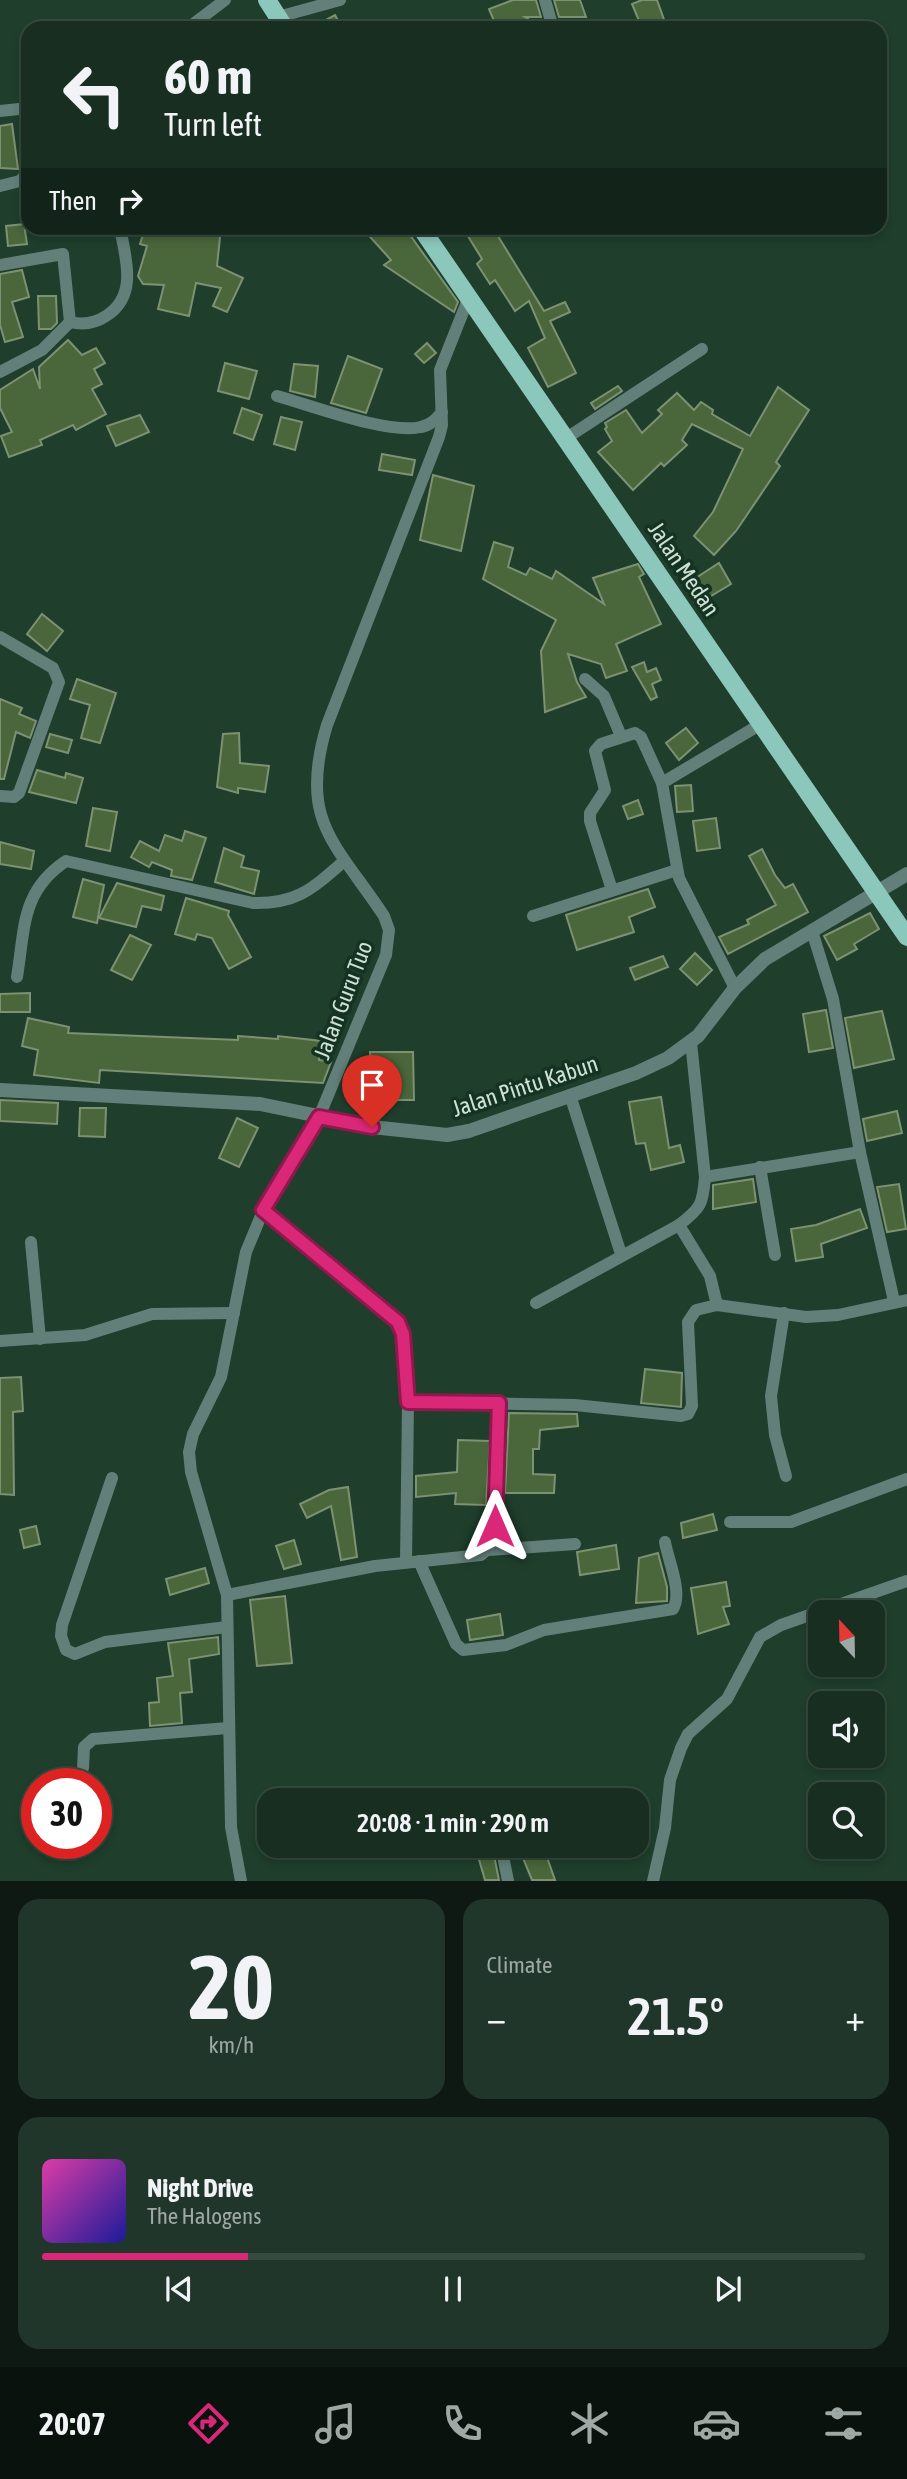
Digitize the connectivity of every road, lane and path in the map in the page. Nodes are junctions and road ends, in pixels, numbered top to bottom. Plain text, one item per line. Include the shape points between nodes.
1 (225, 0) edge
2 (267, 0) edge
3 (340, 0) edge
4 (545, 0) edge
5 (197, 21) edge
6 (281, 21) edge
7 (287, 21) edge
8 (551, 21) edge
9 (21, 109) edge
10 (0, 111) edge
11 (21, 180) edge
12 (0, 186) edge
13 (122, 235) edge
14 (426, 235) edge
15 (0, 265) edge
16 (468, 297) junction
17 (70, 322) junction
18 (702, 349) dead end
19 (0, 372) edge
20 (277, 396) dead end
21 (442, 412) junction
22 (565, 439) junction
23 (0, 637) edge
24 (585, 678) dead end
25 (761, 724) junction
26 (621, 736) junction
27 (662, 783) junction
28 (0, 796) edge
29 (344, 860) junction
30 (677, 870) junction
31 (907, 874) edge
32 (612, 890) junction
33 (877, 894) junction
34 (533, 916) dead end
35 (812, 931) junction
36 (907, 937) edge
37 (17, 976) dead end
38 (735, 988) junction
39 (691, 1042) junction
40 (0, 1090) edge
41 (570, 1095) junction
42 (319, 1117) junction
43 (860, 1152) junction
44 (760, 1167) junction
45 (705, 1177) junction
46 (263, 1210) junction
47 (679, 1225) junction
48 (31, 1242) dead end
49 (621, 1254) junction
50 (775, 1255) dead end
51 (900, 1301) edge
52 (536, 1303) dead end
53 (717, 1305) junction
54 (234, 1313) junction
55 (784, 1313) junction
56 (40, 1339) junction
57 (0, 1341) edge
58 (408, 1402) junction
59 (499, 1403) junction
60 (786, 1476) dead end
61 (112, 1478) dead end
62 (907, 1479) edge
63 (730, 1522) dead end
64 (665, 1542) dead end
65 (575, 1544) dead end
66 (489, 1550) junction
67 (413, 1562) junction
68 (907, 1581) edge
69 (227, 1595) junction
70 (227, 1627) junction
71 (228, 1728) junction
72 (83, 1768) dead end
73 (503, 1858) edge
74 (241, 1881) edge
75 (508, 1881) edge
76 (653, 1881) edge

1 - 5 street
2 - 6 main road
3 - 7 street
4 - 8 street
9 - 10 street
11 - 12 street
13 - 17 street via 127,251 126,298 102,319 84,325
14 - 16 main road, Jalan Medan
15 - 17 street via 63,254
16 - 21 street, Jalan Guru Tuo via 440,370
16 - 22 main road, Jalan Medan
17 - 19 street via 42,350
18 - 22 street
20 - 21 street via 414,429 434,422
21 - 29 street, Jalan Guru Tuo via 439,437 320,747 318,811
22 - 25 main road, Jalan Medan
23 - 28 street via 53,668 59,682 19,793
24 - 26 street via 604,696
25 - 27 street
25 - 33 main road, Jalan Medan
26 - 27 street via 638,734
26 - 32 street via 596,748 605,790 590,813
27 - 30 street
29 - 37 street via 308,892 272,904 66,861 53,869 29,900
29 - 42 street, Jalan Guru Tuo via 384,916 389,942
30 - 32 street
30 - 38 street
31 - 33 street, Jalan Pintu Kabun
32 - 34 street
33 - 35 street, Jalan Pintu Kabun
33 - 36 main road, Jalan Medan
35 - 38 street, Jalan Pintu Kabun via 765,959
35 - 43 street via 833,999
38 - 39 street, Jalan Pintu Kabun
39 - 41 street, Jalan Pintu Kabun via 636,1073
39 - 45 street
40 - 42 street, Jalan Pintu Kabun via 260,1104
41 - 42 street, Jalan Pintu Kabun via 496,1123 447,1135
41 - 49 street
42 - 46 street, Jalan Guru Tuo
43 - 44 street
43 - 51 street
44 - 45 street
44 - 50 street
45 - 47 street via 698,1210
46 - 54 street, Jalan Guru Tuo via 246,1252
46 - 58 street via 398,1322
47 - 49 street
47 - 53 street via 710,1276
48 - 56 street
49 - 52 street
51 - 55 street via 838,1315
53 - 55 street
53 - 59 street via 696,1310 688,1322 692,1406 688,1414
54 - 56 street via 152,1314 85,1335
54 - 69 street, Jalan Guru Tuo via 221,1377 192,1433 189,1452
55 - 60 street via 771,1396
56 - 57 street
58 - 59 street
58 - 67 street
59 - 66 street via 494,1544
61 - 70 street via 62,1625 66,1650 75,1654 105,1642
62 - 63 street via 791,1522
64 - 67 street via 675,1588 673,1609 544,1630 506,1645 463,1650
65 - 66 street
66 - 67 street via 469,1558
67 - 69 street
68 - 76 street via 781,1625 760,1637 727,1699 688,1734 681,1748 670,1780
69 - 70 street, Jalan Guru Tuo
70 - 71 street, Jalan Guru Tuo
71 - 72 street via 93,1739 83,1747
71 - 74 street, Jalan Guru Tuo via 231,1827
73 - 75 street

